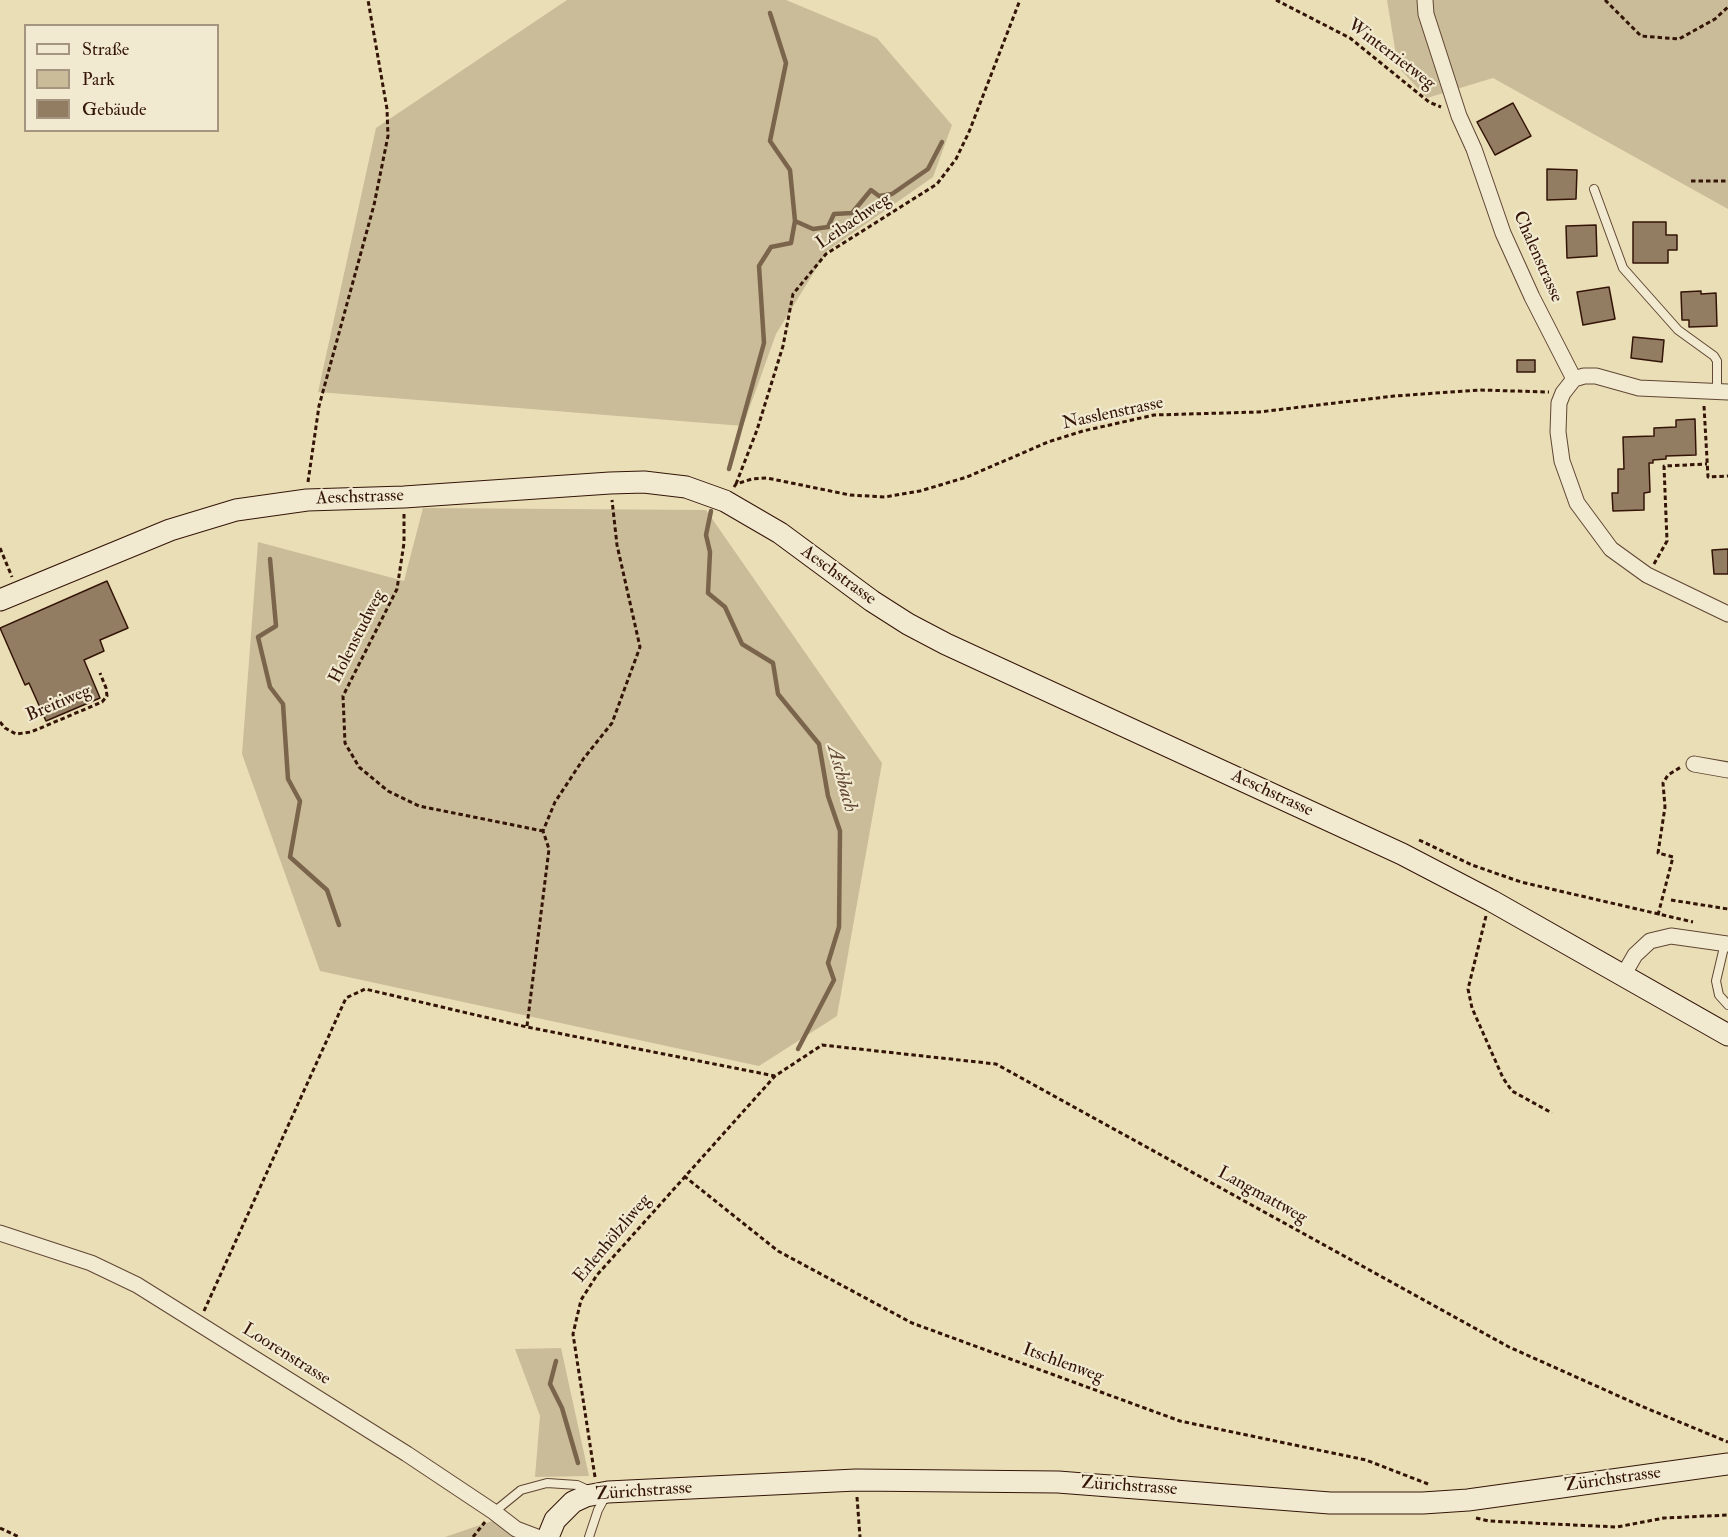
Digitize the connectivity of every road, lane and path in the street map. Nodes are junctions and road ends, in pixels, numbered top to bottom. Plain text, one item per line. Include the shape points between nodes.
1 (368, 0) edge
2 (1020, 0) edge
3 (1276, 0) edge
4 (1425, 0) edge
5 (1605, 0) edge
6 (1728, 7) edge
7 (1458, 116) junction
8 (1690, 181) dead end
9 (1728, 181) edge
10 (1594, 189) dead end
11 (1574, 379) junction
12 (1716, 392) edge
13 (1563, 393) junction
14 (1707, 464) junction
15 (1728, 476) edge
16 (319, 483) dead end
17 (610, 483) junction
18 (729, 489) junction
19 (746, 491) dead end
20 (404, 497) junction
21 (0, 548) edge
22 (1647, 575) junction
23 (9, 596) edge
24 (1728, 614) edge
25 (100, 673) dead end
26 (0, 722) edge
27 (1694, 764) joint
28 (1728, 770) edge
29 (543, 831) junction
30 (1409, 836) dead end
31 (1671, 900) dead end
32 (1492, 901) junction
33 (1728, 909) edge
34 (1658, 915) junction
35 (1693, 922) dead end
36 (1726, 944) edge
37 (1624, 974) junction
38 (1728, 1005) edge
39 (527, 1027) junction
40 (1728, 1035) edge
41 (775, 1076) junction
42 (1552, 1113) dead end
43 (684, 1176) junction
44 (0, 1233) edge
45 (198, 1324) junction
46 (1728, 1442) edge
47 (1728, 1464) edge
48 (856, 1480) junction
49 (1437, 1488) dead end
50 (603, 1493) junction
51 (494, 1512) junction
52 (1467, 1515) dead end
53 (1728, 1515) edge
54 (0, 1528) edge
55 (20, 1537) edge
56 (537, 1537) edge
57 (548, 1537) edge
58 (589, 1537) edge
59 (860, 1537) edge

1 - 16 path via 388,136 374,205 319,406 308,483
2 - 18 path, Leibachweg via 969,132 956,159 937,184 826,254 793,294 783,346
3 - 7 path, Winterrietweg via 1350,38 1429,102
4 - 7 street, Chalenstrasse
5 - 6 path via 1641,36 1679,39 1715,20
7 - 11 street, Chalenstrasse via 1474,149 1503,233
8 - 9 path
10 - 12 lane via 1623,268 1678,330 1714,356
11 - 12 street via 1596,376 1639,388
11 - 13 street
12 - 14 path
13 - 18 path, Nasslenstrasse via 1480,390 1259,412 1154,415 1083,431 920,492 885,497 850,495 767,478 752,479
13 - 22 street via 1558,432 1562,461 1577,503 1611,549
14 - 15 path via 1708,477
14 - 22 path via 1664,466 1667,541
17 - 18 main road, Aeschstrasse
17 - 20 main road, Aeschstrasse
17 - 29 path via 617,545 640,647 612,723 555,802
18 - 19 path
18 - 32 main road, Aeschstrasse via 780,533 908,624 1402,854
20 - 23 main road, Aeschstrasse via 307,500 226,513 170,530
20 - 29 path, Holenstudweg via 404,543 397,590 343,696 345,743 359,767 388,791 419,806
21 - 23 path
22 - 24 street
25 - 26 path, Breitiweg via 107,696 102,702 31,732 16,734
27 - 28 street
27 - 34 path via 1678,768 1663,783 1665,807 1658,853 1673,857
29 - 39 path via 549,849
30 - 34 path via 1521,882
31 - 33 path
32 - 37 main road, Aeschstrasse
32 - 42 path via 1468,989 1472,1008 1512,1091
34 - 35 path
36 - 37 street via 1671,936 1650,941
36 - 38 lane via 1716,981 1719,995
37 - 40 main road, Aeschstrasse
39 - 41 path
39 - 45 path via 365,989 346,998
41 - 43 path, Erlenhölzliweg
41 - 46 path, Langmattweg via 822,1045 996,1064 1509,1347
43 - 49 path, Itschlenweg via 778,1251 912,1323 1180,1421 1366,1460
43 - 50 path, Erlenhölzliweg via 597,1275 581,1300 573,1334
44 - 45 street, Loorenstrasse via 91,1263
45 - 51 street, Loorenstrasse
47 - 48 main road, Zürichstrasse via 1423,1503 1330,1503 1058,1482
48 - 50 main road, Zürichstrasse
48 - 59 path
50 - 51 lane via 577,1485 547,1483 521,1490
50 - 57 main road, Zürichstrasse via 586,1496 567,1507 555,1520
50 - 58 lane
51 - 56 street, Loorenstrasse via 516,1529
52 - 53 path via 1489,1521 1617,1527 1664,1518
54 - 55 path

